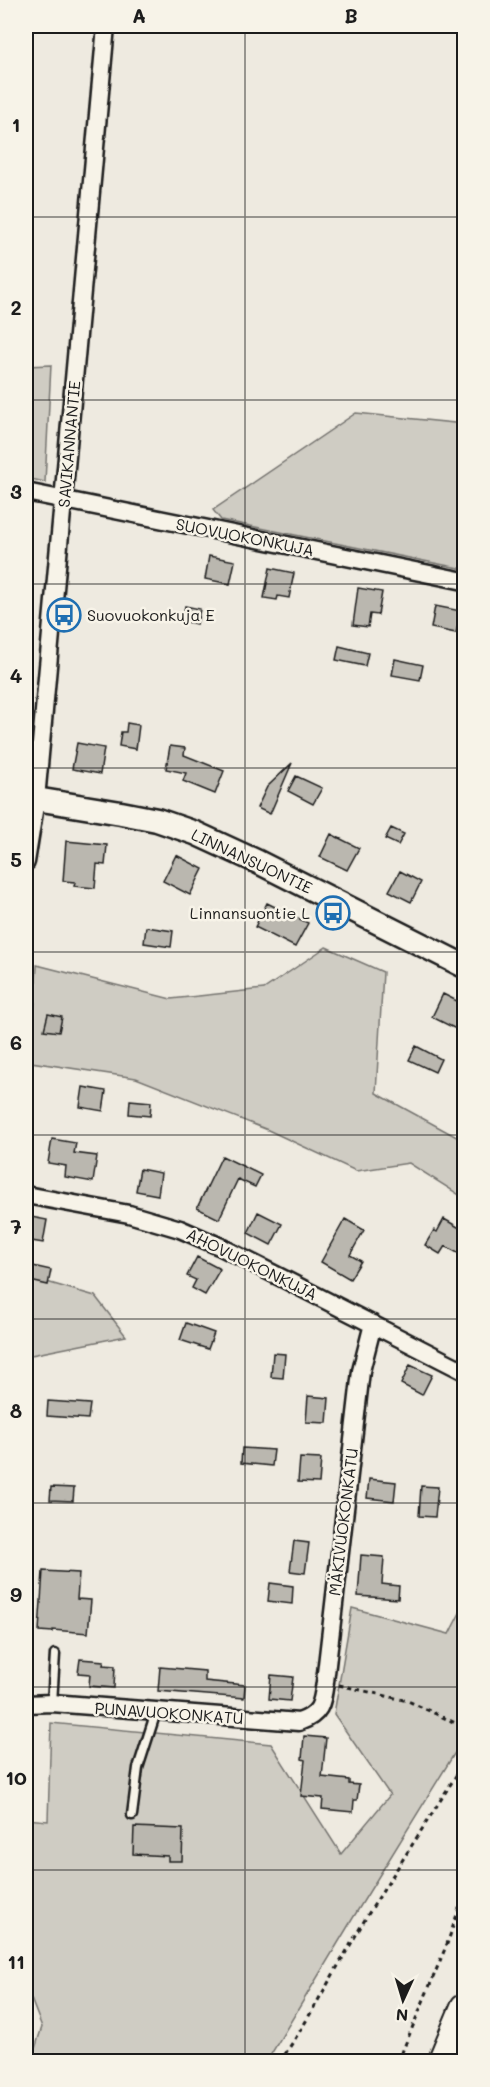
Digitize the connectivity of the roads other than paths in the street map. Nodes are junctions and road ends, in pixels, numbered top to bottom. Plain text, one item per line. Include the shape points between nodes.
1 (106, 26) edge
2 (26, 492) edge
3 (64, 500) junction
4 (465, 581) edge
5 (31, 798) edge
6 (26, 862) edge
7 (465, 966) edge
8 (26, 1195) edge
9 (373, 1324) junction
10 (465, 1371) edge
11 (55, 1654) dead end
12 (52, 1703) junction
13 (26, 1704) edge
14 (156, 1712) junction
15 (311, 1718) joint
16 (132, 1815) dead end
17 (465, 2007) edge
18 (441, 2061) edge

1 - 3 street, SAVIKANNANTIE
2 - 3 street, SUOVUOKONKUJA
3 - 4 street, SUOVUOKONKUJA
3 - 5 street, SAVIKANNANTIE
5 - 6 street, SAVIKANNANTIE
5 - 7 street, LINNANSUONTIE via 148,819 195,833
8 - 9 street, AHOVUOKONKUJA via 129,1214 180,1229
9 - 10 street, AHOVUOKONKUJA
9 - 15 street, MÄKIVUOKONKATU via 360,1371 325,1682 319,1710
11 - 12 lane
12 - 13 street, PUNAVUOKONKATU
12 - 14 street, PUNAVUOKONKATU
14 - 15 street, PUNAVUOKONKATU via 299,1722
14 - 16 lane via 138,1768
17 - 18 main road

